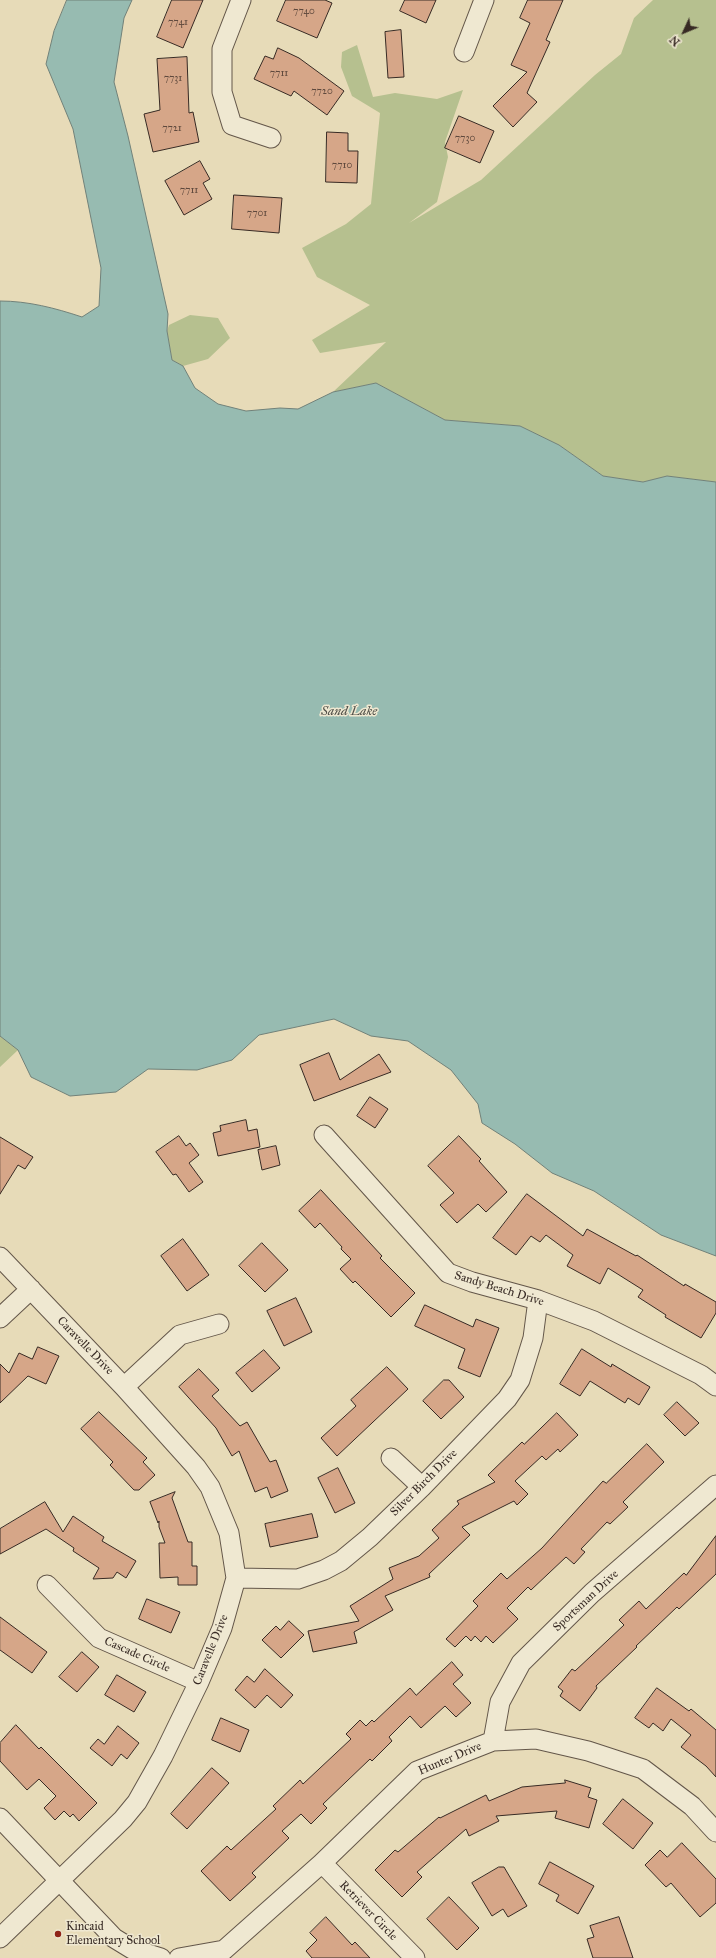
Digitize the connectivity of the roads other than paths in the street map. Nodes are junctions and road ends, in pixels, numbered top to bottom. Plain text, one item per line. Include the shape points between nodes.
1 (241, 0) edge
2 (484, 0) edge
3 (464, 52) dead end
4 (271, 138) dead end
5 (324, 1135) dead end
6 (0, 1257) edge
7 (31, 1290) junction
8 (538, 1300) junction
9 (0, 1318) edge
10 (219, 1324) dead end
11 (716, 1386) edge
12 (124, 1387) junction
13 (391, 1458) dead end
14 (716, 1485) edge
15 (422, 1487) junction
16 (236, 1578) junction
17 (47, 1585) dead end
18 (198, 1682) junction
19 (493, 1741) junction
20 (0, 1818) edge
21 (716, 1832) edge
22 (322, 1863) junction
23 (60, 1880) junction
24 (0, 1938) edge
25 (161, 1958) edge
26 (179, 1958) edge
27 (415, 1958) edge

1 - 4 street via 222,49 222,92 232,125
2 - 3 street
5 - 8 street, Sandy Beach Drive via 448,1272 472,1282
6 - 7 street, Caravelle Drive
7 - 9 street
7 - 12 street, Caravelle Drive
8 - 11 street, Sandy Beach Drive via 594,1321 701,1375
8 - 15 street, Silver Birch Drive via 533,1338 520,1380 507,1399
10 - 12 street via 180,1335
12 - 16 street, Caravelle Drive via 196,1467 210,1487 229,1533
13 - 15 street
14 - 19 street, Sportsman Drive via 592,1593 522,1663 500,1702
15 - 16 street, Silver Birch Drive via 341,1562 298,1579
16 - 18 street, Caravelle Drive via 222,1628
17 - 18 street, Cascade Circle via 99,1638
18 - 23 street, Caravelle Drive via 163,1756 137,1802
19 - 21 street, Hunter Drive via 536,1739 588,1751 643,1769 692,1806
19 - 22 street, Hunter Drive via 417,1771
20 - 23 street
22 - 26 street, Hunter Drive via 224,1950
22 - 27 street, Retriever Circle
23 - 24 street, Caravelle Drive
23 - 25 street via 114,1938 132,1949

